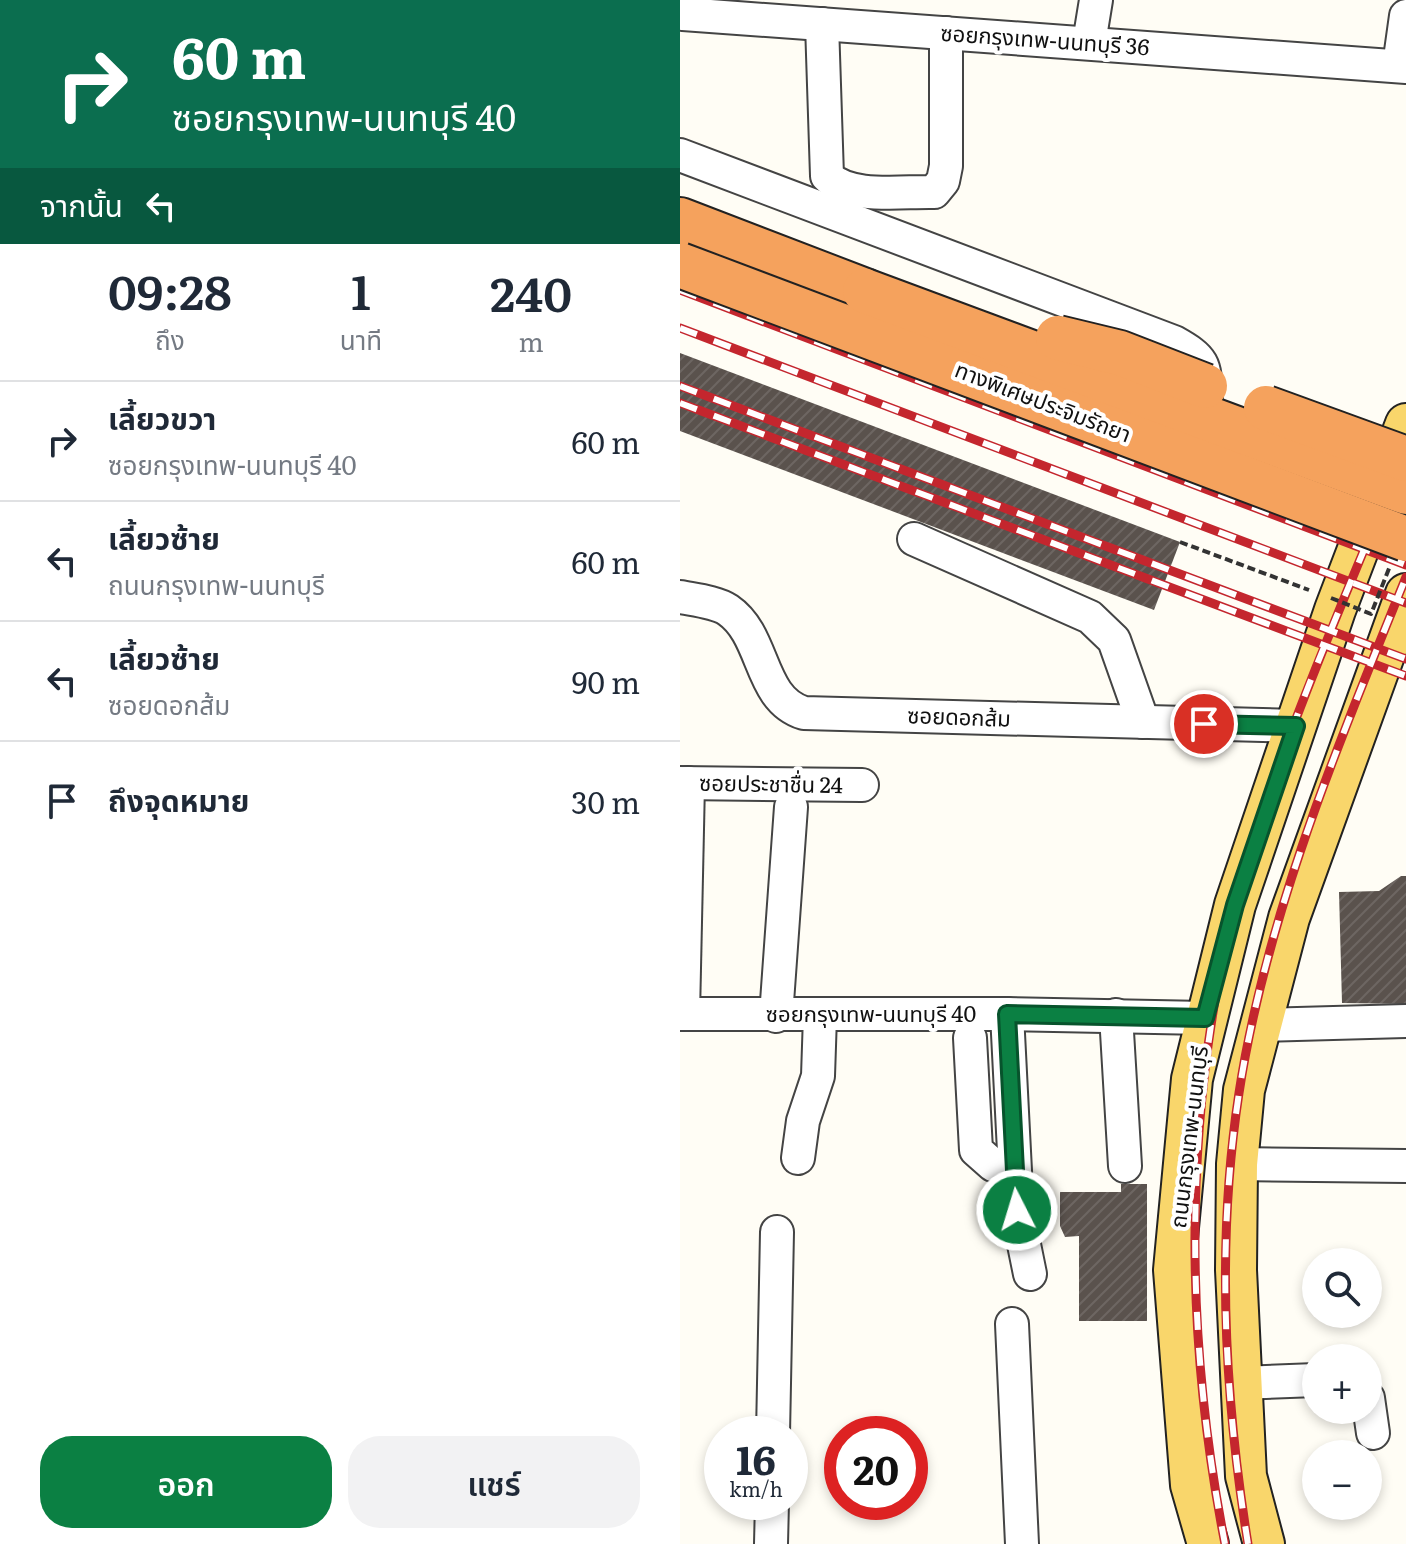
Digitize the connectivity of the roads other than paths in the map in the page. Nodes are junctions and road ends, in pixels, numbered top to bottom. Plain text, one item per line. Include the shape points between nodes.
1 (1096, 0) edge
2 (683, 14) dead end
3 (1406, 16) edge
4 (822, 24) junction
5 (946, 33) junction
6 (1089, 43) junction
7 (1402, 67) edge
8 (680, 155) edge
9 (680, 204) edge
10 (680, 220) edge
11 (680, 265) edge
12 (1206, 397) junction
13 (1406, 424) edge
14 (1401, 477) edge
15 (914, 539) dead end
16 (1401, 565) edge
17 (680, 597) edge
18 (1399, 635) edge
19 (1143, 722) junction
20 (1296, 726) junction
21 (684, 783) edge
22 (862, 785) dead end
23 (791, 807) dead end
24 (682, 1014) edge
25 (1007, 1014) junction
26 (1116, 1015) junction
27 (776, 1016) junction
28 (820, 1016) junction
29 (1205, 1018) junction
30 (1406, 1021) edge
31 (1261, 1025) junction
32 (970, 1038) dead end
33 (798, 1158) dead end
34 (1237, 1164) junction
35 (1125, 1166) dead end
36 (1406, 1166) edge
37 (1013, 1167) junction
38 (777, 1232) dead end
39 (1030, 1274) dead end
40 (1012, 1324) dead end
41 (1302, 1382) edge
42 (1242, 1388) junction
43 (1184, 1397) junction
44 (773, 1416) edge
45 (1372, 1424) edge
46 (1373, 1433) dead end
47 (772, 1520) edge
48 (771, 1544) edge
49 (1022, 1544) edge
50 (1208, 1544) edge
51 (1264, 1544) edge

1 - 6 street
2 - 4 street, ซอยกรุงเทพ-นนทบุรี 36
3 - 7 street
4 - 5 street, ซอยกรุงเทพ-นนทบุรี 36
4 - 5 street via 827,176 837,186 860,190 934,192 943,181
5 - 6 street, ซอยกรุงเทพ-นนทบุรี 36
6 - 7 street, ซอยกรุงเทพ-นนทบุรี 36
8 - 12 street via 1174,342 1197,355 1206,368
9 - 12 street
10 - 14 highway, bridge via 865,291 1120,353
11 - 16 highway, ทางพิเศษประจิมรัถยา, bridge
12 - 14 street
13 - 14 main road, ถนนกรุงเทพ-นนทบุรี
14 - 20 main road, ถนนกรุงเทพ-นนทบุรี
15 - 19 street via 1090,617 1114,640
16 - 18 main road
17 - 19 street, ซอยดอกส้ม via 727,609 747,633 776,694 788,708 804,713
18 - 31 main road via 1289,918
19 - 20 street, ซอยดอกส้ม
20 - 29 main road, ถนนกรุงเทพ-นนทบุรี via 1235,905
21 - 22 street, ซอยประชาชื่น 24
21 - 24 street
23 - 27 street
24 - 27 street, ซอยกรุงเทพ-นนทบุรี 40
25 - 26 street, ซอยกรุงเทพ-นนทบุรี 40
25 - 28 street, ซอยกรุงเทพ-นนทบุรี 40
25 - 37 street
26 - 29 street, ซอยกรุงเทพ-นนทบุรี 40
26 - 35 street
27 - 28 street, ซอยกรุงเทพ-นนทบุรี 40
28 - 33 street via 818,1076
29 - 43 main road, ถนนกรุงเทพ-นนทบุรี via 1192,1079 1174,1270
30 - 31 street
31 - 34 main road via 1244,1090
32 - 37 street via 976,1150 993,1165
34 - 36 street
34 - 42 main road
37 - 39 street
38 - 44 street
40 - 49 street
41 - 42 street
42 - 43 main road via 1223,1382 1198,1384
42 - 51 main road via 1246,1476
43 - 50 main road, ถนนกรุงเทพ-นนทบุรี via 1191,1485
45 - 46 street
47 - 48 street

